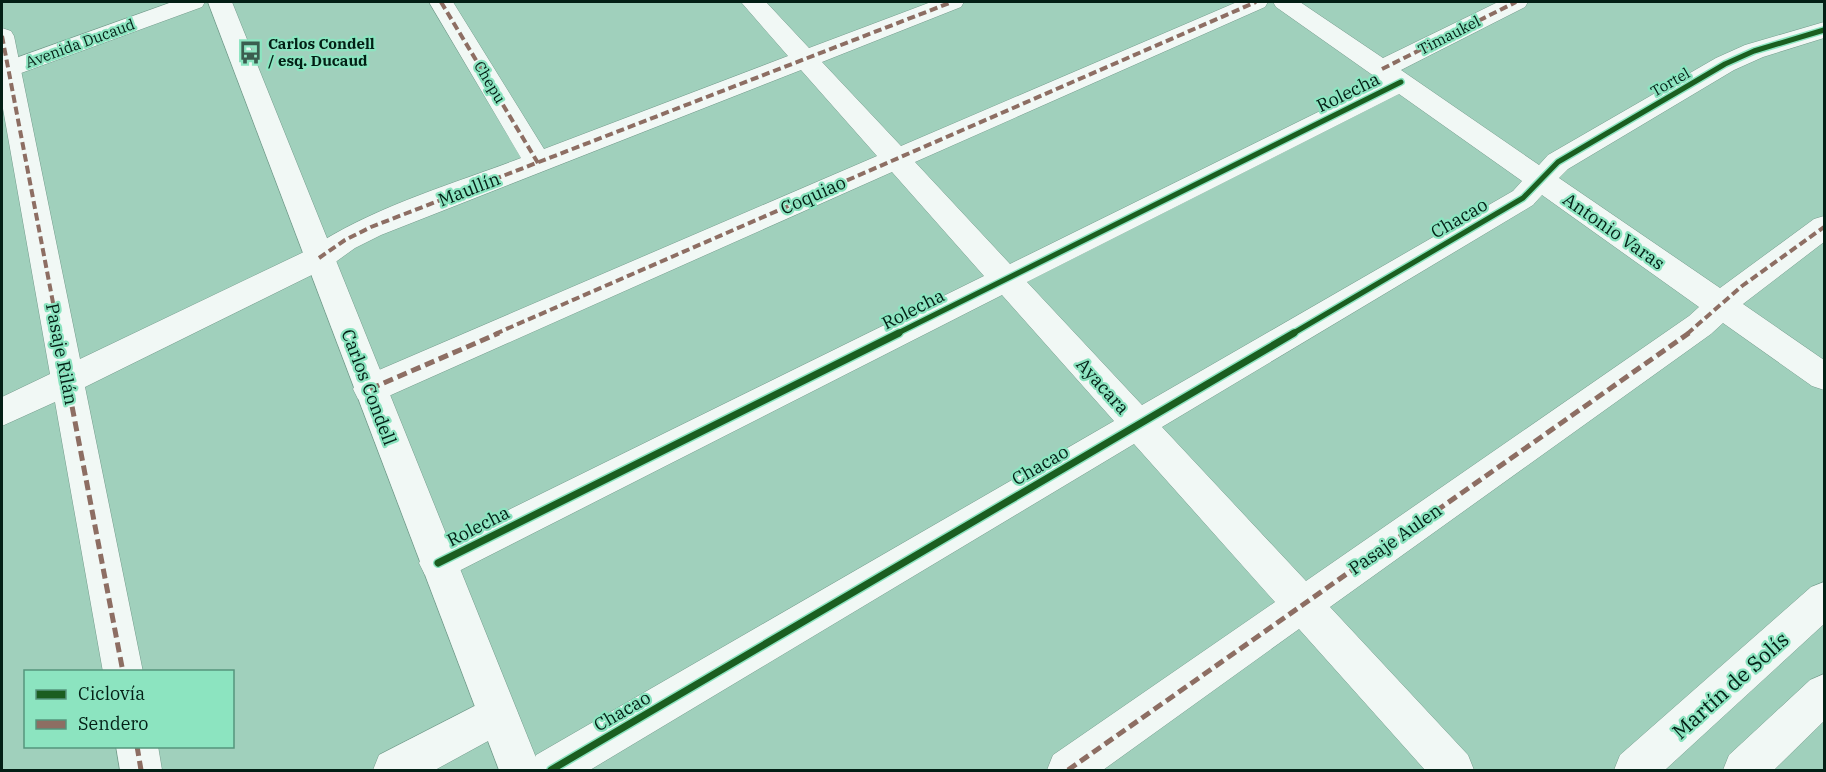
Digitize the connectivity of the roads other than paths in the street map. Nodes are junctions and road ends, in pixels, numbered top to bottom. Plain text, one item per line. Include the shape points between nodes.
1 (193, 2) edge
2 (441, 2) edge
3 (753, 2) edge
4 (952, 2) edge
5 (1256, 2) edge
6 (1285, 2) edge
7 (1516, 2) edge
8 (231, 5) edge
9 (1824, 30) edge
10 (2, 36) edge
11 (805, 59) junction
12 (5, 71) edge
13 (1392, 76) junction
14 (896, 159) junction
15 (538, 163) junction
16 (1541, 180) junction
17 (1824, 227) edge
18 (319, 258) junction
19 (1006, 279) junction
20 (1721, 305) junction
21 (1824, 377) edge
22 (67, 380) junction
23 (370, 389) junction
24 (2, 412) edge
25 (1138, 425) junction
26 (438, 563) junction
27 (1824, 600) edge
28 (1303, 605) junction
29 (123, 670) edge
30 (1824, 694) edge
31 (498, 714) junction
32 (137, 748) edge
33 (141, 771) edge
34 (394, 771) edge
35 (520, 771) edge
36 (551, 771) edge
37 (1068, 771) edge
38 (1453, 771) edge
39 (1635, 771) edge
40 (1744, 771) edge

1 - 12 street, Avenida Ducaud
2 - 15 street, Chepu
3 - 11 street, Ayacara
4 - 11 street, Maullín
5 - 14 street, Coquiao
6 - 13 street, Antonio Varas
7 - 13 street, Timaukel
8 - 18 street, Carlos Condell
9 - 16 street, Tortel via 1725,64 1558,162
10 - 12 street, Pasaje Rilán
11 - 14 street, Ayacara
11 - 15 street, Maullín
12 - 22 street, Pasaje Rilán
13 - 16 street, Antonio Varas
13 - 19 street, Rolecha
14 - 19 street, Ayacara
14 - 23 street, Coquiao
15 - 18 street, Maullín via 371,227
16 - 20 street, Antonio Varas
16 - 25 street, Chacao via 1523,198
17 - 20 street, Pasaje Aulen
18 - 22 street, Maullín
18 - 23 street, Carlos Condell
19 - 25 street, Ayacara
19 - 26 street, Rolecha
20 - 21 street, Antonio Varas
20 - 28 street, Pasaje Aulen via 1700,325
22 - 24 street, Maullín
22 - 29 street, Pasaje Rilán
23 - 26 street, Carlos Condell
25 - 28 street, Ayacara
25 - 36 street, Chacao
26 - 31 street, Carlos Condell
27 - 39 street, Martín de Solís
28 - 37 street, Pasaje Aulen
28 - 38 street, Ayacara
30 - 40 street
31 - 34 street
31 - 35 street, Carlos Condell
32 - 33 street

